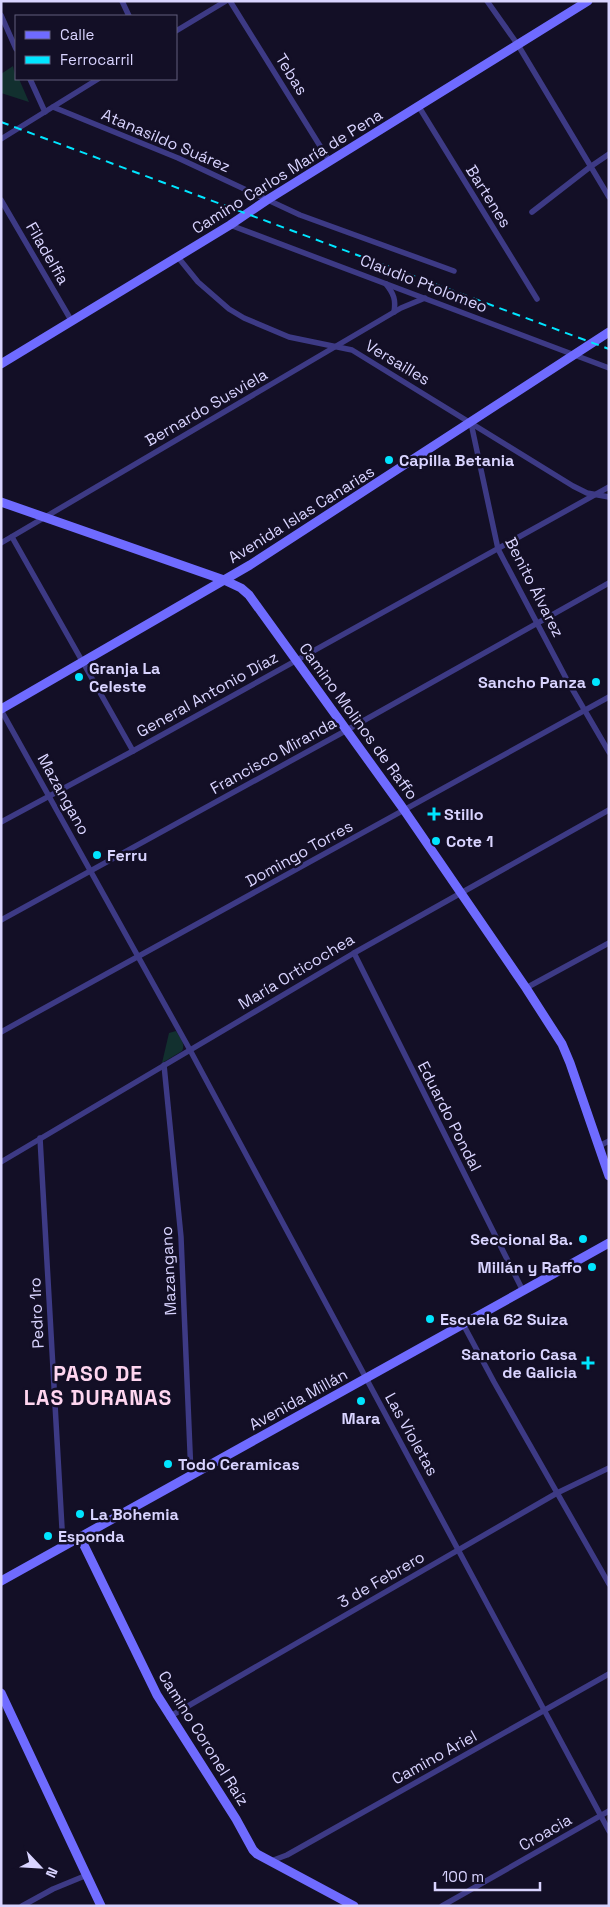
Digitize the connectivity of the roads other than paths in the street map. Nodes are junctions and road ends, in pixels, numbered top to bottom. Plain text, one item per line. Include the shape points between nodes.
1 (122, 1) edge
2 (226, 1) edge
3 (487, 1) edge
4 (588, 1) edge
5 (1, 15) edge
6 (129, 15) edge
7 (178, 30) edge
8 (518, 45) junction
9 (15, 47) edge
10 (30, 80) edge
11 (96, 80) edge
12 (53, 107) junction
13 (419, 107) junction
14 (45, 112) junction
15 (1, 139) edge
16 (609, 154) edge
17 (330, 162) junction
18 (590, 167) junction
19 (609, 197) edge
20 (1, 200) edge
21 (267, 200) junction
22 (532, 212) dead end
23 (230, 225) junction
24 (177, 256) junction
25 (454, 271) dead end
26 (385, 283) junction
27 (425, 298) junction
28 (536, 300) dead end
29 (394, 312) junction
30 (71, 320) junction
31 (609, 332) edge
32 (336, 346) junction
33 (575, 355) junction
34 (1, 364) edge
35 (609, 368) edge
36 (471, 423) junction
37 (609, 488) edge
38 (596, 495) junction
39 (609, 497) edge
40 (1, 502) edge
41 (46, 517) junction
42 (12, 537) junction
43 (1, 543) edge
44 (498, 549) junction
45 (224, 580) junction
46 (609, 583) edge
47 (537, 622) junction
48 (297, 660) junction
49 (83, 662) junction
50 (609, 697) edge
51 (1, 710) edge
52 (585, 710) junction
53 (347, 730) junction
54 (133, 751) junction
55 (609, 752) edge
56 (49, 796) junction
57 (404, 810) junction
58 (609, 810) edge
59 (1, 822) edge
60 (90, 870) junction
61 (461, 892) junction
62 (1, 920) edge
63 (609, 943) edge
64 (354, 953) junction
65 (138, 957) junction
66 (526, 988) junction
67 (1, 1032) edge
68 (190, 1050) junction
69 (164, 1065) junction
70 (40, 1138) junction
71 (609, 1142) edge
72 (599, 1146) junction
73 (1, 1162) edge
74 (609, 1176) edge
75 (609, 1244) edge
76 (523, 1291) junction
77 (463, 1324) junction
78 (366, 1378) junction
79 (609, 1468) edge
80 (191, 1475) junction
81 (557, 1493) junction
82 (80, 1537) junction
83 (63, 1546) junction
84 (459, 1550) junction
85 (1, 1580) edge
86 (609, 1584) edge
87 (609, 1674) edge
88 (1, 1693) edge
89 (545, 1710) junction
90 (169, 1717) junction
91 (609, 1811) edge
92 (600, 1816) junction
93 (609, 1831) edge
94 (271, 1862) junction
95 (87, 1875) junction
96 (22, 1906) edge
97 (101, 1906) edge
98 (354, 1906) edge
99 (442, 1906) edge

1 - 6 street
2 - 7 street
2 - 17 street, Tebas
3 - 8 street
4 - 8 street, Camino Carlos María de Pena
5 - 9 street
8 - 13 street, Camino Carlos María de Pena
8 - 18 street
10 - 14 street
11 - 12 street
12 - 14 street
12 - 21 street, Atanasildo Suárez via 178,158
13 - 17 street, Camino Carlos María de Pena
13 - 28 street, Bartenes
14 - 15 street
16 - 18 street
17 - 21 street, Camino Carlos María de Pena
18 - 19 street
18 - 22 street
20 - 30 street, Filadelfia
21 - 23 street, Camino Carlos María de Pena
21 - 25 street, Atanasildo Suárez
23 - 24 street, Camino Carlos María de Pena
23 - 26 street, Claudio Ptolomeo
24 - 30 street, Camino Carlos María de Pena
24 - 32 street, Versailles via 198,282 229,310 289,337
26 - 27 street, Claudio Ptolomeo
26 - 29 street via 396,301
27 - 29 street, Bernardo Susviela
27 - 33 street, Claudio Ptolomeo
29 - 32 street, Bernardo Susviela
30 - 34 street, Camino Carlos María de Pena
31 - 33 street, Avenida Islas Canarias
32 - 36 street, Versailles via 352,350
32 - 41 street, Bernardo Susviela
33 - 35 street, Claudio Ptolomeo
33 - 36 street, Avenida Islas Canarias
36 - 38 street, Versailles via 573,486
36 - 44 street, Benito Álvarez
36 - 45 street, Avenida Islas Canarias
37 - 38 street, General Antonio Díaz
38 - 39 street, Versailles
38 - 44 street, General Antonio Díaz
40 - 41 street, Camino Molinos de Raffo
41 - 42 street, Bernardo Susviela
41 - 45 street, Camino Molinos de Raffo
42 - 43 street, Bernardo Susviela
42 - 49 street
44 - 47 street, Benito Álvarez
44 - 48 street, General Antonio Díaz
45 - 48 street, Camino Molinos de Raffo via 249,595
45 - 49 street, Avenida Islas Canarias
46 - 47 street, Francisco Miranda
47 - 52 street, Benito Álvarez
47 - 53 street, Francisco Miranda
48 - 53 street, Camino Molinos de Raffo
48 - 54 street, General Antonio Díaz
49 - 51 street, Avenida Islas Canarias
49 - 54 street
50 - 52 street, Domingo Torres
51 - 56 street, Mazangano
52 - 55 street, Benito Álvarez
52 - 57 street, Domingo Torres
53 - 57 street, Camino Molinos de Raffo
53 - 60 street, Francisco Miranda
54 - 56 street, General Antonio Díaz
56 - 59 street, General Antonio Díaz
56 - 60 street, Mazangano
57 - 61 street, Camino Molinos de Raffo
57 - 65 street, Domingo Torres
58 - 61 street, María Orticochea
60 - 62 street, Francisco Miranda
60 - 65 street, Mazangano
61 - 64 street, María Orticochea
61 - 66 street, Camino Molinos de Raffo
63 - 66 street
64 - 68 street, María Orticochea
64 - 76 street, Eduardo Pondal
65 - 67 street, Domingo Torres
65 - 68 street, Mazangano
66 - 72 street, Camino Molinos de Raffo via 562,1044
68 - 69 street, María Orticochea
68 - 78 street, Las Violetas
69 - 70 street, María Orticochea
69 - 80 street, Mazangano via 181,1237
70 - 73 street, María Orticochea
70 - 83 street, Pedro 1ro
71 - 72 street
72 - 74 street, Camino Molinos de Raffo
75 - 76 street, Avenida Millán
76 - 77 street, Avenida Millán
77 - 78 street, Avenida Millán
77 - 81 street
78 - 80 street, Avenida Millán
78 - 84 street, Las Violetas
79 - 81 street, 3 de Febrero
80 - 82 street, Avenida Millán
81 - 84 street, 3 de Febrero
81 - 86 street
82 - 83 street, Avenida Millán
82 - 90 street, Camino Coronel Raíz
83 - 85 street, Avenida Millán
84 - 89 street, Las Violetas
84 - 90 street, 3 de Febrero
87 - 89 street, Camino Ariel
88 - 95 street
89 - 92 street, Las Violetas
89 - 94 street, Camino Ariel
90 - 94 street, Camino Coronel Raíz via 253,1850
91 - 92 street, Croacia
92 - 93 street, Las Violetas
92 - 99 street, Croacia
94 - 98 street, Camino Coronel Raíz
95 - 96 street
95 - 97 street

